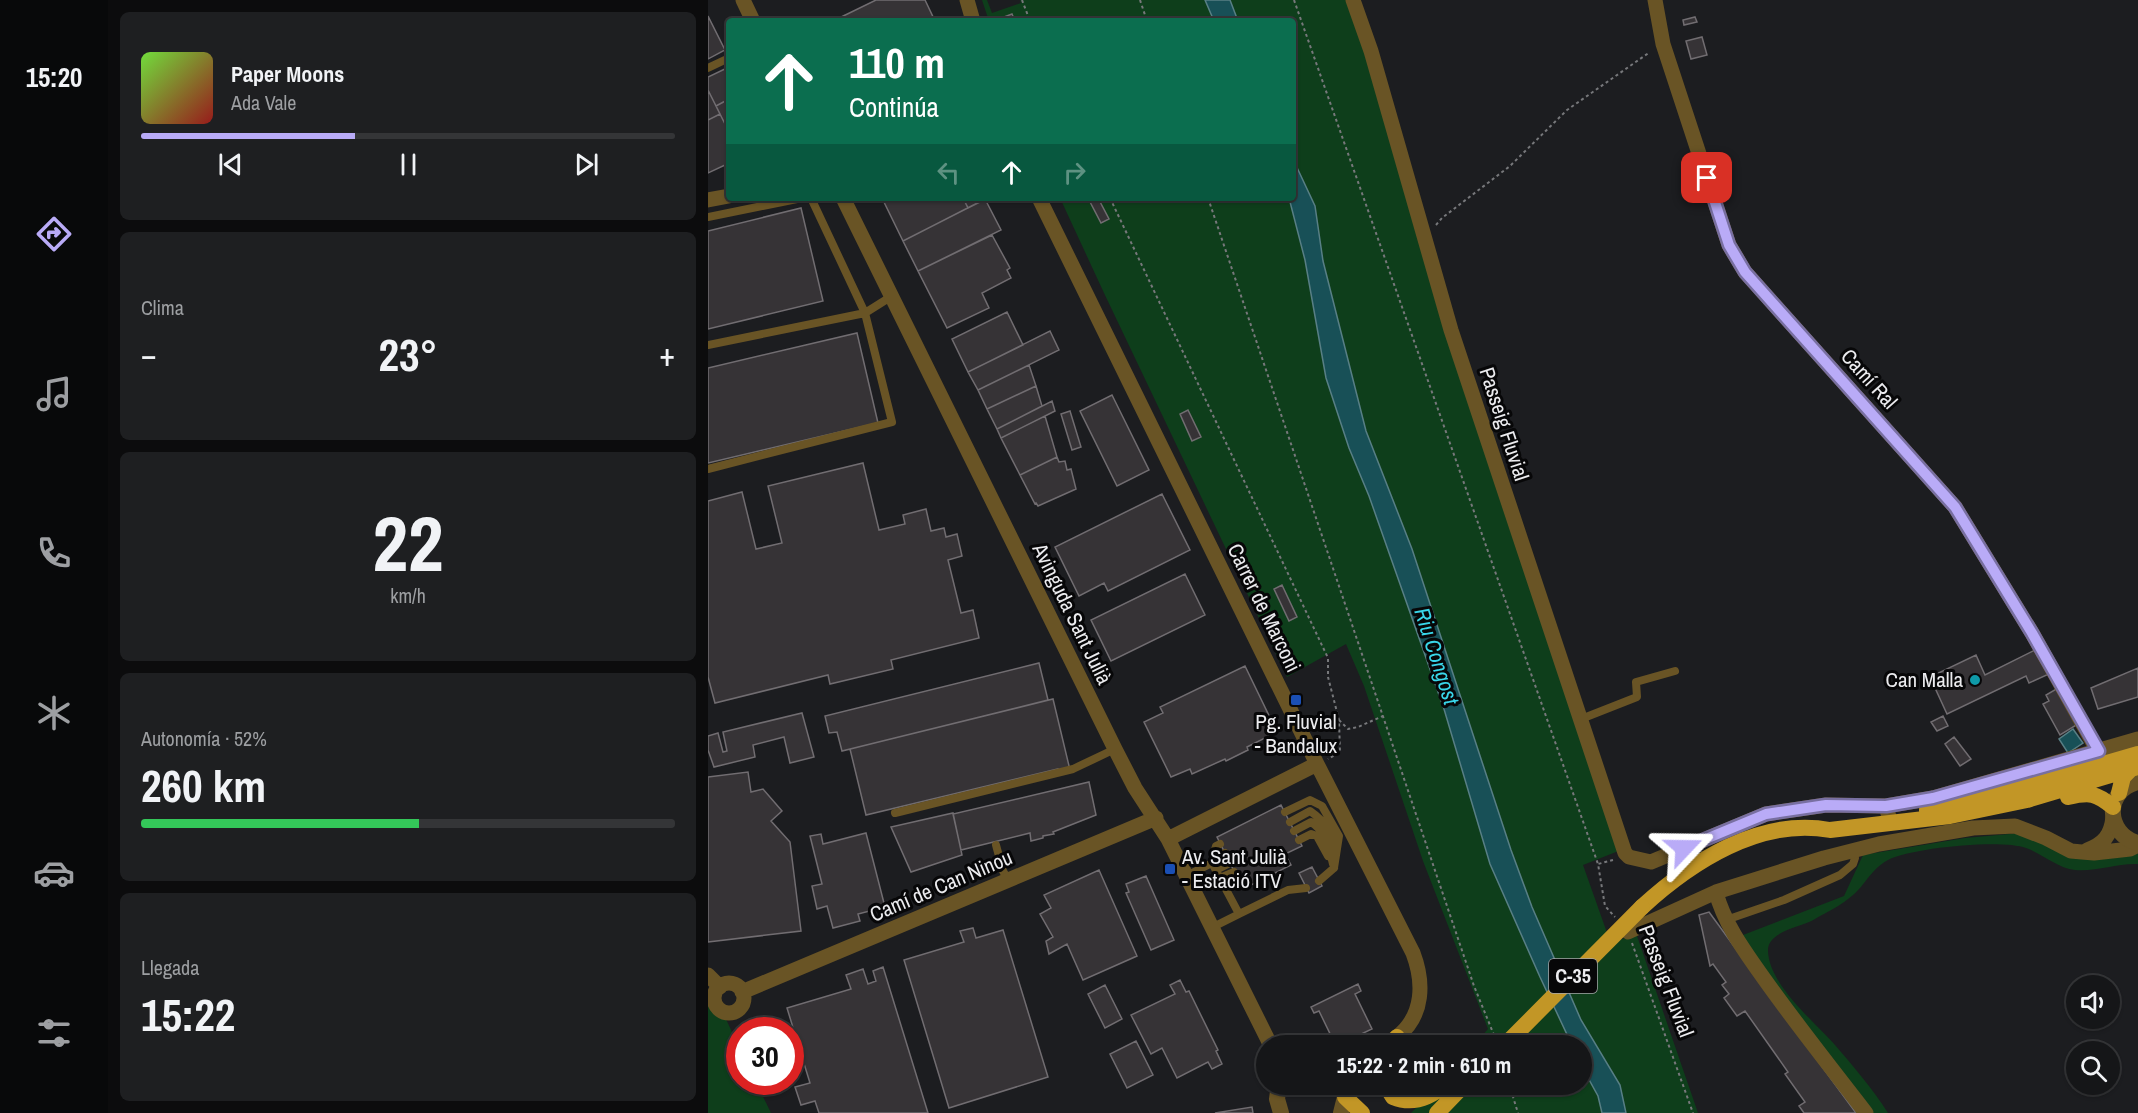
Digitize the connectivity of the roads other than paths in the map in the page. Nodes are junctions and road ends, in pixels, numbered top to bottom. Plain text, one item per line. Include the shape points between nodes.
1 (743, 0) edge
2 (967, 0) edge
3 (1353, 0) edge
4 (1655, 0) edge
5 (752, 18) edge
6 (972, 18) edge
7 (726, 59) edge
8 (708, 68) edge
9 (726, 197) edge
10 (708, 200) edge
11 (787, 201) edge
12 (812, 201) edge
13 (844, 201) edge
14 (1040, 201) edge
15 (708, 217) edge
16 (892, 296) junction
17 (865, 313) junction
18 (708, 345) edge
19 (708, 469) edge
20 (1675, 671) dead end
21 (1581, 719) junction
22 (2138, 740) edge
23 (1115, 749) junction
24 (2102, 757) junction
25 (1317, 764) junction
26 (2137, 768) edge
27 (2003, 793) junction
28 (2115, 806) junction
29 (1888, 811) junction
30 (1285, 812) dead end
31 (895, 813) dead end
32 (1967, 813) junction
33 (1156, 818) junction
34 (1290, 822) dead end
35 (1816, 827) junction
36 (1294, 831) dead end
37 (1168, 839) junction
38 (1299, 840) dead end
39 (1220, 844) dead end
40 (2138, 844) edge
41 (996, 845) dead end
42 (1853, 850) junction
43 (2082, 852) junction
44 (1225, 853) dead end
45 (1230, 863) dead end
46 (1334, 868) junction
47 (1216, 871) junction
48 (1234, 872) dead end
49 (1186, 876) junction
50 (1008, 880) junction
51 (1319, 881) dead end
52 (1306, 888) dead end
53 (1716, 892) junction
54 (1239, 914) junction
55 (1726, 920) junction
56 (1211, 928) junction
57 (1628, 932) road end
58 (708, 975) edge
59 (720, 987) junction
60 (742, 992) junction
61 (1265, 1035) edge
62 (1400, 1035) edge
63 (1505, 1035) edge
64 (1277, 1095) edge
65 (1392, 1095) edge
66 (1429, 1095) edge
67 (1439, 1095) edge
68 (1456, 1095) edge
69 (1461, 1095) edge
70 (1343, 1098) edge
71 (1281, 1113) edge
72 (1362, 1113) edge
73 (1416, 1113) edge
74 (1437, 1113) edge
75 (1451, 1113) edge
76 (1866, 1113) edge

1 - 5 street
2 - 6 street
3 - 21 street, Passeig Fluvial via 1451,330
4 - 24 street, Camí Ral via 1663,44 1729,245 1745,272 1955,507
7 - 8 lane
9 - 10 street
11 - 15 lane
12 - 17 lane
13 - 16 street, Avinguda Sant Julià
14 - 25 street, Carrer de Marconi
16 - 17 lane
16 - 23 street, Avinguda Sant Julià
17 - 18 lane
17 - 19 lane via 892,422
20 - 21 lane via 1636,682 1637,697
21 - 29 street, Passeig Fluvial via 1629,857 1651,862 1766,814 1826,805
22 - 24 street
23 - 31 lane via 1073,769
23 - 33 street, Avinguda Sant Julià
24 - 26 highway, C-35
24 - 27 highway, C-35
24 - 29 street
25 - 37 street
25 - 62 street, Carrer de Marconi via 1418,967 1418,1005
26 - 27 highway via 2118,768 2018,795
26 - 28 highway via 2123,777
26 - 32 highway, C-35
27 - 29 highway, C-35
28 - 32 highway via 2085,793 1988,815
28 - 40 street via 2116,827
28 - 43 street via 2105,841
29 - 35 highway, C-35
30 - 46 lane via 1310,800 1322,806 1339,836
32 - 35 highway, C-35 via 1830,830
33 - 37 street, Avinguda Sant Julià
33 - 50 street, Camí de Can Ninou
34 - 46 lane via 1310,811 1322,818 1334,839
35 - 63 highway, C-35, bridge via 1757,836 1695,865 1642,907
36 - 46 lane via 1311,822 1319,827 1328,842
37 - 49 street, Avinguda Sant Julià
38 - 46 lane via 1311,834 1317,836
39 - 47 lane via 1216,846
40 - 43 street via 2130,849
41 - 50 lane
42 - 43 street via 1973,828 2015,826 2071,851
42 - 53 street
42 - 55 lane via 1852,864 1840,875
44 - 47 lane
45 - 47 lane
46 - 51 lane
47 - 48 lane
47 - 49 lane
47 - 54 lane
49 - 56 street, Avinguda Sant Julià
50 - 60 street, Camí de Can Ninou
52 - 54 lane via 1288,890
53 - 55 street
53 - 57 street
54 - 56 lane
55 - 76 street via 1788,1012
56 - 61 street, Avinguda Sant Julià
58 - 59 street
59 - 60 street via 732,984
59 - 60 street via 715,1004 725,1013 742,1006
64 - 71 street
65 - 66 highway via 1419,1101
67 - 73 highway
68 - 74 highway
69 - 75 highway
70 - 72 highway

